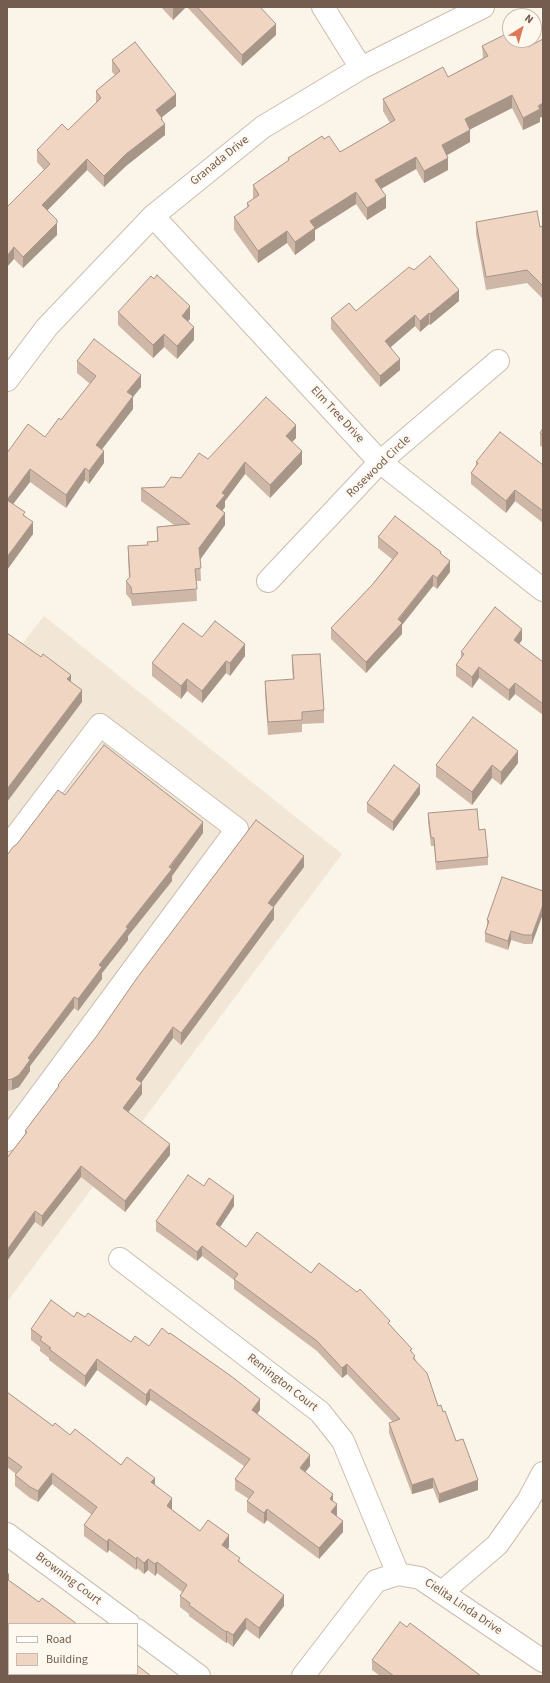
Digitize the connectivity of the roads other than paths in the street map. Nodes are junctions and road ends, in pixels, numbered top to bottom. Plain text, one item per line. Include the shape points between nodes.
1 (323, 7) edge
2 (483, 7) edge
3 (361, 68) junction
4 (153, 216) junction
5 (498, 361) dead end
6 (7, 380) edge
7 (380, 462) junction
8 (268, 581) dead end
9 (543, 590) edge
10 (7, 848) edge
11 (7, 1140) edge
12 (120, 1259) dead end
13 (543, 1473) edge
14 (7, 1534) edge
15 (398, 1574) junction
16 (442, 1592) junction
17 (128, 1623) edge
18 (138, 1631) edge
19 (543, 1661) edge
20 (199, 1676) edge
21 (303, 1676) edge

1 - 3 street
2 - 3 street, Granada Drive
3 - 4 street, Granada Drive via 262,127
4 - 6 street, Granada Drive via 47,327
4 - 7 street, Elm Tree Drive
5 - 7 street, Rosewood Circle
7 - 8 street, Rosewood Circle
7 - 9 street, Elm Tree Drive
10 - 11 street via 100,725 237,829
12 - 15 street, Remington Court via 320,1412 343,1441
13 - 16 street via 528,1501 497,1545
14 - 17 street, Browning Court
15 - 16 street, Cielita Linda Drive via 420,1578
15 - 21 street, Cielita Linda Drive via 376,1581
16 - 19 street, Cielita Linda Drive
18 - 20 street

